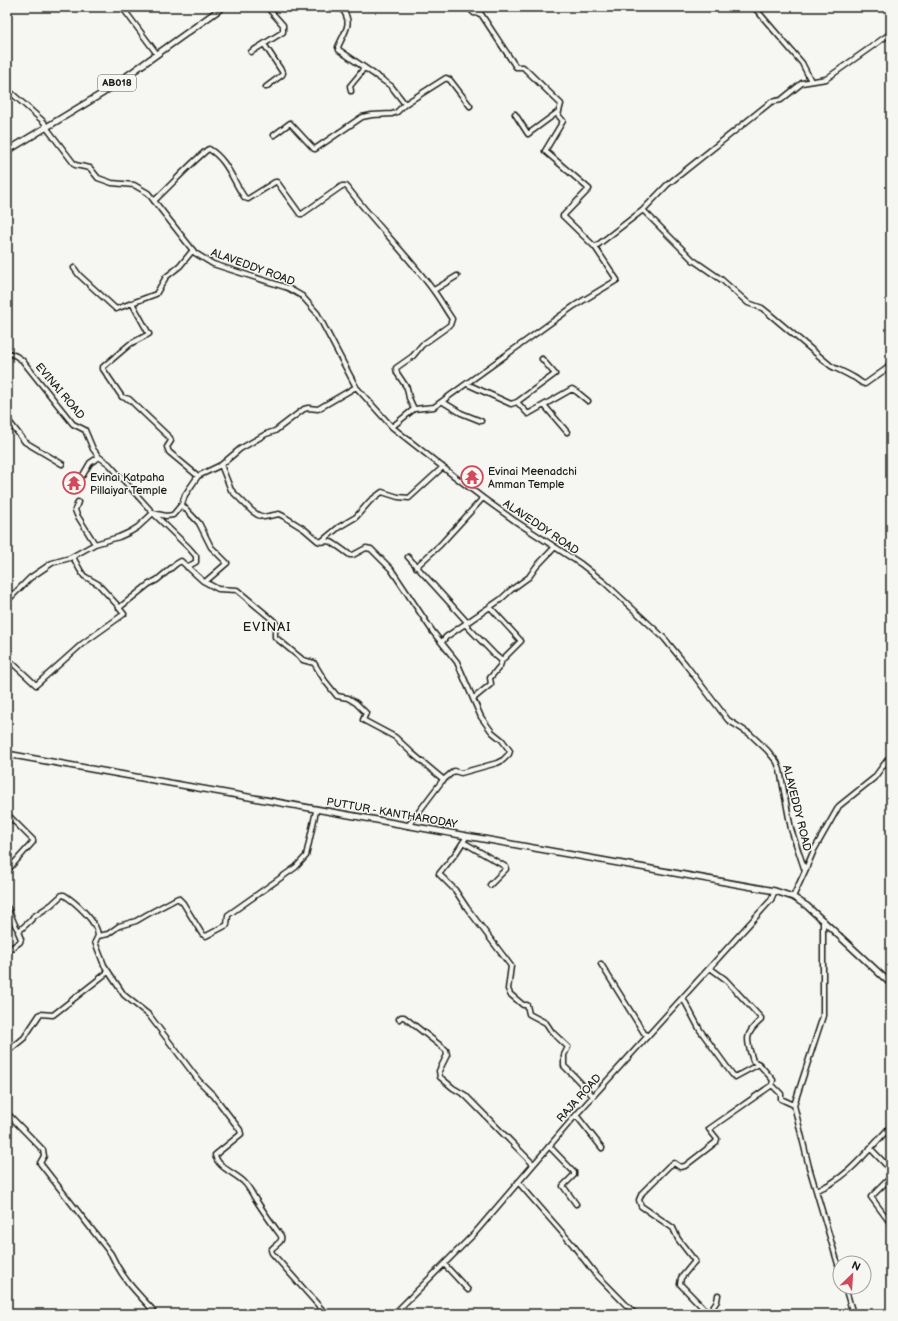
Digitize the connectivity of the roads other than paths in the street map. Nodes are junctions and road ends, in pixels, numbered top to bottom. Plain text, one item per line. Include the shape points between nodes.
1 (122, 7) edge
2 (223, 7) edge
3 (267, 7) edge
4 (341, 7) edge
5 (468, 7) edge
6 (754, 7) edge
7 (891, 33) edge
8 (264, 44) junction
9 (251, 52) dead end
10 (158, 54) junction
11 (364, 67) junction
12 (811, 81) junction
13 (266, 87) dead end
14 (7, 88) edge
15 (351, 90) dead end
16 (405, 104) junction
17 (470, 106) dead end
18 (559, 111) junction
19 (516, 114) dead end
20 (46, 127) junction
21 (274, 135) dead end
22 (7, 151) edge
23 (154, 201) junction
24 (643, 210) junction
25 (595, 247) junction
26 (193, 250) junction
27 (74, 268) dead end
28 (457, 276) dead end
29 (434, 290) junction
30 (132, 303) junction
31 (7, 352) edge
32 (542, 359) dead end
33 (891, 362) edge
34 (468, 384) junction
35 (356, 387) junction
36 (588, 401) dead end
37 (443, 402) junction
38 (517, 402) junction
39 (544, 405) junction
40 (414, 409) junction
41 (7, 419) edge
42 (481, 422) dead end
43 (392, 427) junction
44 (567, 432) dead end
45 (99, 457) junction
46 (62, 464) dead end
47 (221, 465) junction
48 (443, 467) junction
49 (82, 475) dead end
50 (198, 476) junction
51 (484, 498) junction
52 (78, 502) dead end
53 (182, 505) junction
54 (153, 513) junction
55 (320, 543) junction
56 (95, 544) junction
57 (555, 547) junction
58 (73, 557) junction
59 (408, 557) dead end
60 (187, 567) junction
61 (416, 567) junction
62 (205, 582) junction
63 (7, 601) edge
64 (490, 607) junction
65 (120, 608) junction
66 (466, 623) junction
67 (442, 642) junction
68 (7, 658) edge
69 (501, 660) dead end
70 (474, 698) junction
71 (7, 754) edge
72 (891, 755) edge
73 (444, 780) junction
74 (316, 811) junction
75 (7, 814) edge
76 (408, 826) junction
77 (466, 836) junction
78 (463, 842) junction
79 (7, 871) edge
80 (805, 871) junction
81 (490, 885) dead end
82 (775, 891) junction
83 (792, 897) junction
84 (7, 907) edge
85 (823, 920) junction
86 (19, 931) junction
87 (98, 936) junction
88 (7, 950) edge
89 (601, 964) dead end
90 (710, 968) junction
91 (108, 972) junction
92 (891, 984) edge
93 (683, 998) junction
94 (399, 1019) dead end
95 (648, 1036) junction
96 (7, 1052) edge
97 (759, 1064) junction
98 (772, 1085) junction
99 (593, 1096) junction
100 (794, 1105) junction
101 (7, 1114) edge
102 (576, 1115) junction
103 (891, 1126) edge
104 (549, 1146) junction
105 (602, 1148) dead end
106 (870, 1148) junction
107 (533, 1164) junction
108 (891, 1170) edge
109 (891, 1177) edge
110 (518, 1182) junction
111 (816, 1190) junction
112 (576, 1204) dead end
113 (891, 1224) edge
114 (835, 1255) edge
115 (444, 1264) junction
116 (468, 1290) dead end
117 (718, 1295) dead end
118 (847, 1295) edge
119 (152, 1314) edge
120 (326, 1314) edge
121 (394, 1314) edge
122 (635, 1314) edge
123 (708, 1314) edge
124 (853, 1314) edge

1 - 10 street
2 - 10 main road, AB018
3 - 8 street via 284,29
4 - 11 street via 349,22 339,50
5 - 18 street via 474,13 481,14 516,67 522,67 560,104
6 - 12 street via 802,63
7 - 12 street via 826,78
8 - 9 street
8 - 13 street via 283,73
10 - 20 main road, AB018 via 103,93
11 - 15 street via 350,86
11 - 16 street via 391,86
12 - 24 street via 802,83 781,100 771,102 667,185
14 - 20 street, ALAVEDDY ROAD via 44,122
16 - 17 street via 446,78
16 - 21 street via 392,114 362,117 315,149 290,123
18 - 19 street via 528,134
18 - 25 street via 558,115 563,121 545,151 589,189 563,216
20 - 22 main road, AB018
20 - 23 street, ALAVEDDY ROAD via 75,165 90,168 98,178 112,183 134,185 148,193
23 - 26 street, ALAVEDDY ROAD
23 - 29 street via 207,150 221,160 245,198 248,199 276,181 300,214 342,186 346,186
24 - 25 street
24 - 33 street via 693,260 722,280 748,303 762,308 831,366 865,384 886,369
25 - 34 street via 617,280 574,306
26 - 30 street via 180,266 166,277 156,294
26 - 35 street, ALAVEDDY ROAD via 213,264 288,288 302,296 317,313
27 - 30 street via 116,309
28 - 29 street
29 - 40 street via 452,322 396,368 407,388
30 - 50 street via 149,334 126,347 103,369 122,397 129,399 170,438 167,447 169,452
31 - 45 street, EVINAI ROAD via 22,360 73,424 85,430
32 - 38 street via 555,374
34 - 37 street
34 - 38 street via 508,404
35 - 43 street, ALAVEDDY ROAD
35 - 47 street via 318,409 304,410 275,430 240,448
36 - 39 street via 572,389
37 - 40 street via 434,407
37 - 42 street
38 - 39 street via 528,414
39 - 44 street
40 - 43 street
41 - 46 street via 25,442
43 - 48 street, ALAVEDDY ROAD
45 - 49 street via 90,463
45 - 54 street, EVINAI ROAD via 109,464
47 - 50 street
47 - 55 street via 231,490 252,511 264,517 279,514 304,529
48 - 51 street, ALAVEDDY ROAD
48 - 55 street via 409,498 382,492 356,517
50 - 53 street via 185,495
51 - 57 street, ALAVEDDY ROAD
51 - 61 street
52 - 56 street via 75,510 77,515
53 - 54 street via 170,516
53 - 62 street via 199,523 211,547 227,563
54 - 56 street via 130,532
54 - 60 street, EVINAI ROAD via 196,556 196,562
55 - 67 street via 331,542 353,556 366,548 371,548 391,569
56 - 58 street
57 - 64 street via 529,576
57 - 80 street, ALAVEDDY ROAD via 605,583 664,638 728,720 750,734 777,762 791,829
58 - 63 street via 45,567
58 - 65 street via 84,576 98,584
59 - 61 street
60 - 62 street
60 - 65 street via 181,561 176,564
61 - 66 street
62 - 73 street via 218,589 237,590 277,625 276,637 303,660 314,663 337,696 348,698 366,713 363,720 395,737
64 - 66 street
64 - 70 street via 521,641 502,660 490,678 491,684
65 - 68 street via 124,614 82,644 36,685
66 - 67 street
66 - 69 street
67 - 70 street via 456,662
70 - 73 street via 481,717 502,740 510,751 509,754 497,763 461,774 454,771
71 - 74 main road, PUTTUR - KANTHARODAY
72 - 80 street via 874,778 838,806
73 - 76 street
74 - 76 main road, PUTTUR - KANTHARODAY
74 - 87 street via 306,856 291,871 228,915 227,925 206,936 202,934 178,898 136,921
75 - 79 street via 33,842
76 - 77 main road, PUTTUR - KANTHARODAY
77 - 78 street
77 - 82 main road, PUTTUR - KANTHARODAY
78 - 81 street via 506,867
78 - 99 street via 439,874 455,890 511,966 508,989 510,994 523,1005 527,1004 529,1014 546,1023 568,1047 564,1055 564,1066
80 - 83 street
82 - 83 main road, PUTTUR - KANTHARODAY
82 - 90 street, RAJA ROAD via 771,900
83 - 85 main road, PUTTUR - KANTHARODAY
84 - 86 street
85 - 92 main road, PUTTUR - KANTHARODAY
85 - 100 street via 823,1016
86 - 87 street via 64,894 92,921
86 - 88 street via 20,942
87 - 91 street via 95,942
89 - 95 street
90 - 93 street, RAJA ROAD
90 - 97 street via 725,979 761,1018 749,1033 747,1042 753,1061
91 - 96 street via 53,1015 40,1014 24,1038
91 - 120 street via 124,995 149,1015 240,1130 241,1134 215,1155 216,1159 251,1191 281,1236 282,1239 271,1250 272,1253
93 - 95 street, RAJA ROAD
93 - 97 street via 700,1030 735,1077
94 - 107 street via 404,1017 446,1050 448,1053 439,1071 440,1077 465,1095
95 - 99 street, RAJA ROAD
97 - 98 street via 773,1080
98 - 100 street via 782,1099
98 - 123 street via 709,1129 716,1142 685,1166 680,1167 674,1163 668,1166 642,1193 639,1200 641,1206 673,1228 695,1261 681,1278 680,1284
99 - 102 street, RAJA ROAD
100 - 111 street
101 - 119 street via 42,1150 44,1156 40,1163 111,1254 134,1290 153,1310
102 - 104 street, RAJA ROAD
102 - 105 street
103 - 106 street
104 - 107 street, RAJA ROAD
104 - 112 street via 574,1172 563,1186
106 - 108 street
106 - 111 street via 841,1177
107 - 110 street, RAJA ROAD
109 - 113 street via 871,1197
110 - 115 street, RAJA ROAD via 474,1234
110 - 122 street via 598,1276
111 - 114 street
115 - 116 street
115 - 121 street, RAJA ROAD
117 - 123 street via 717,1302
118 - 124 street

